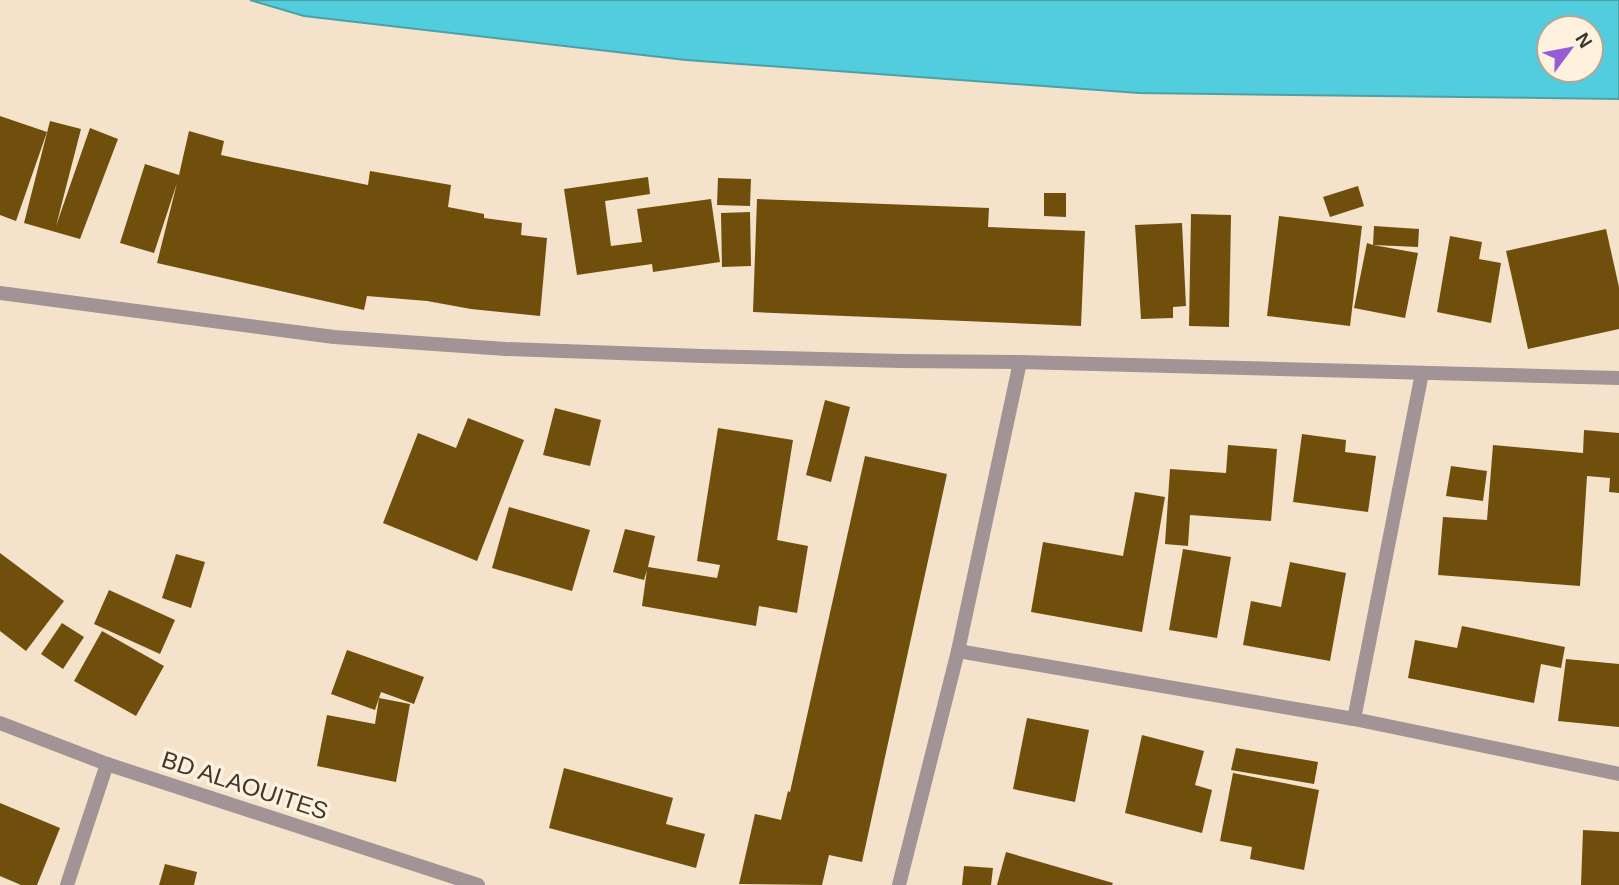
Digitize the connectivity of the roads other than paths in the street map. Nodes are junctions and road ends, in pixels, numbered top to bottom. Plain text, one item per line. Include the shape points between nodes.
1 (0, 293) edge
2 (1020, 362) junction
3 (1422, 373) junction
4 (1619, 378) edge
5 (958, 651) junction
6 (1354, 719) junction
7 (0, 723) edge
8 (107, 764) junction
9 (1619, 774) edge
10 (67, 885) edge
11 (478, 885) edge
12 (899, 885) edge

1 - 2 street via 334,337 506,349
2 - 3 street
2 - 5 street
3 - 4 street
3 - 6 street
5 - 6 street
5 - 12 street
6 - 9 street
7 - 8 street, BD ALAOUITES
8 - 10 street
8 - 11 street, BD ALAOUITES

